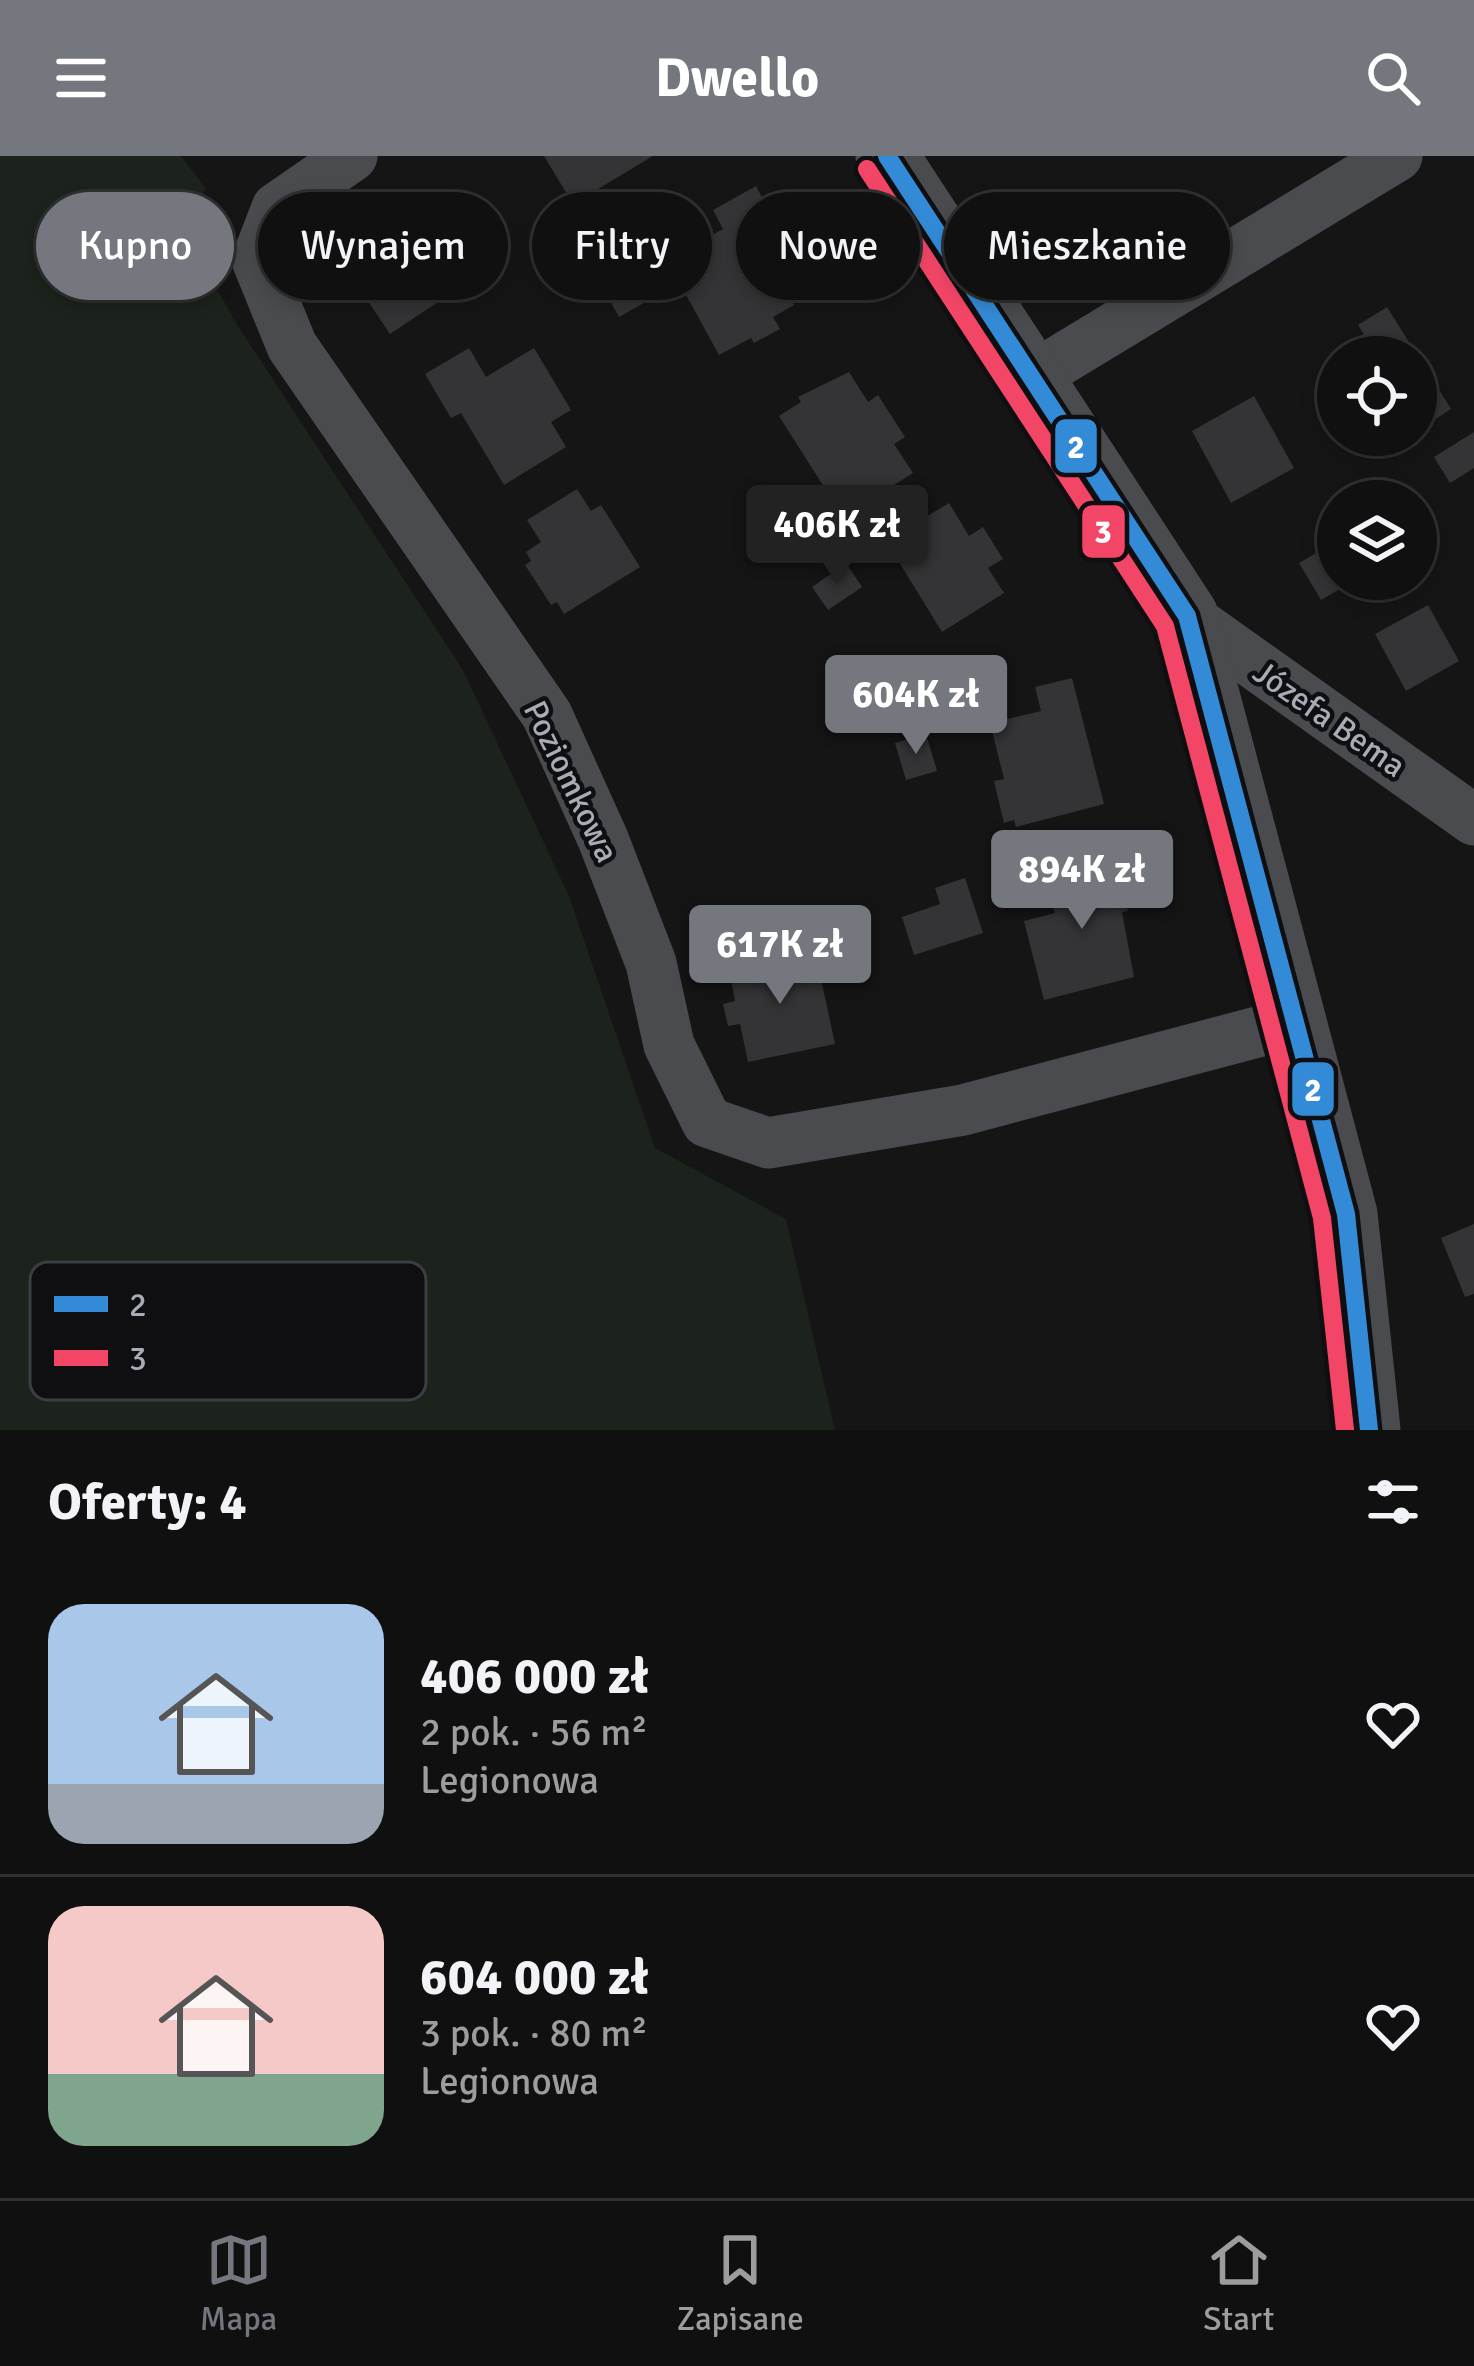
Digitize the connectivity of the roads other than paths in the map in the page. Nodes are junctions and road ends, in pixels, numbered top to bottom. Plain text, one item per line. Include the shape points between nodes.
1 (352, 156) edge
2 (887, 156) edge
3 (1396, 156) edge
4 (1031, 378) junction
5 (1186, 616) junction
6 (1474, 820) edge
7 (1294, 1022) junction
8 (1369, 1430) edge

1 - 7 street, Poziomkowa via 277,208 257,260 292,346 547,715 652,963 669,1045 707,1122 768,1142 963,1110
2 - 4 street
3 - 4 street
4 - 5 street
5 - 6 street, Józefa Bema
5 - 7 street
7 - 8 street via 1346,1214

